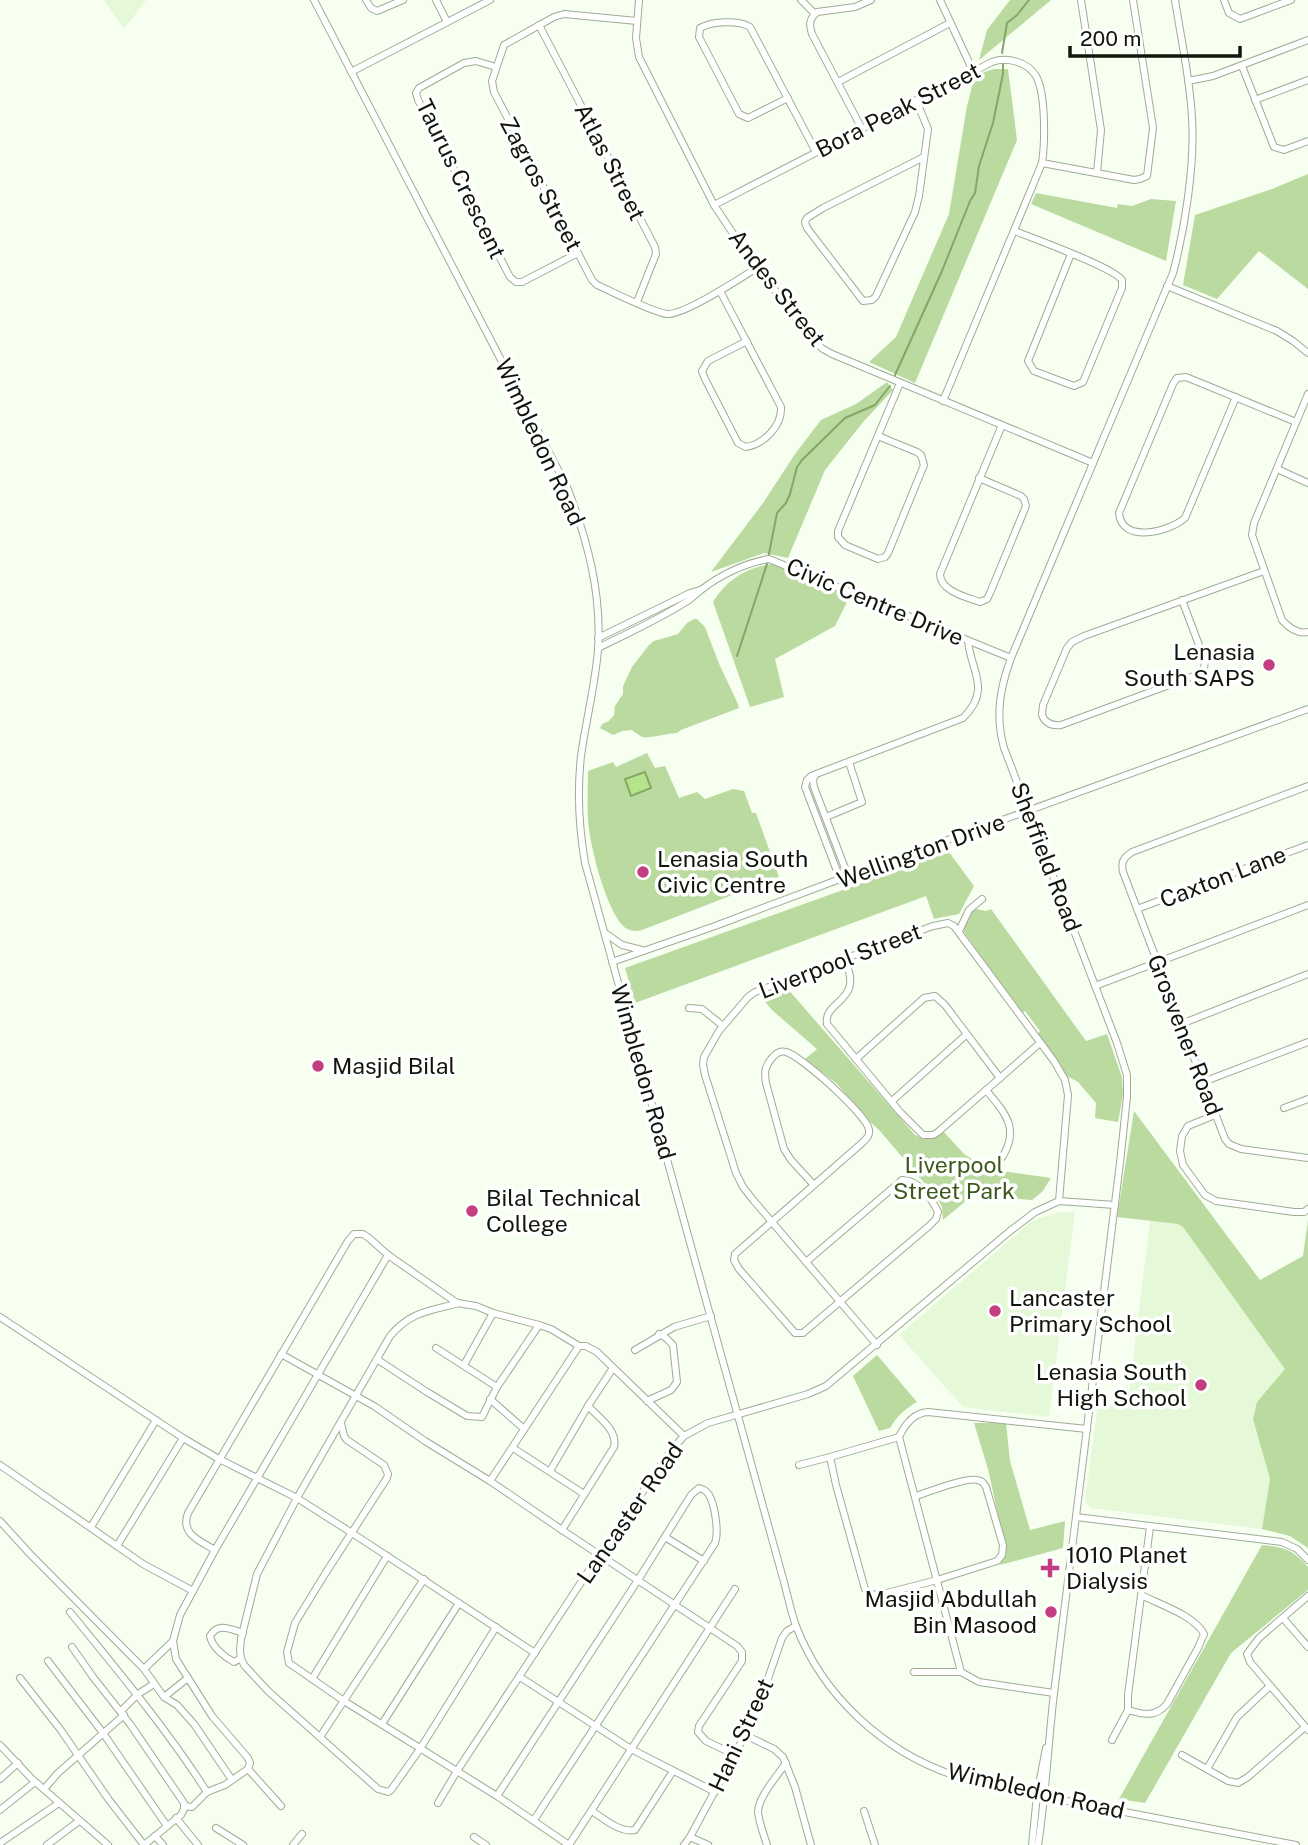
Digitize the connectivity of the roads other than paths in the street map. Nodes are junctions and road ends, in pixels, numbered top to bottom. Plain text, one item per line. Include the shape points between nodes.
1 (314, 0) edge
2 (366, 0) edge
3 (403, 0) edge
4 (436, 0) edge
5 (491, 0) edge
6 (639, 0) edge
7 (801, 0) edge
8 (871, 0) edge
9 (940, 0) edge
10 (1081, 0) edge
11 (1133, 0) edge
12 (1175, 0) edge
13 (1224, 0) edge
14 (1291, 0) edge
15 (814, 13) junction
16 (637, 21) junction
17 (447, 22) junction
18 (950, 23) junction
19 (539, 25) junction
20 (1308, 40) edge
21 (1242, 66) junction
22 (496, 67) junction
23 (972, 71) junction
24 (351, 72) junction
25 (1308, 80) edge
26 (1188, 81) junction
27 (838, 82) junction
28 (788, 98) junction
29 (916, 100) junction
30 (1255, 100) junction
31 (862, 129) junction
32 (1308, 141) edge
33 (816, 152) junction
34 (924, 158) junction
35 (1042, 163) junction
36 (1097, 173) junction
37 (714, 205) junction
38 (1015, 231) junction
39 (578, 253) junction
40 (1071, 254) junction
41 (758, 267) junction
42 (1167, 286) junction
43 (720, 291) junction
44 (637, 302) junction
45 (747, 341) junction
46 (1308, 352) edge
47 (900, 383) junction
48 (1308, 394) edge
49 (1236, 397) junction
50 (943, 401) junction
51 (1296, 422) junction
52 (1002, 425) junction
53 (878, 436) junction
54 (1093, 463) junction
55 (1277, 469) junction
56 (979, 478) junction
57 (1308, 482) edge
58 (1264, 571) junction
59 (702, 589) junction
60 (1182, 600) junction
61 (1308, 632) edge
62 (598, 638) junction
63 (968, 640) junction
64 (598, 648) junction
65 (1011, 658) junction
66 (1308, 709) edge
67 (849, 762) junction
68 (815, 775) junction
69 (1308, 786) edge
70 (1028, 811) junction
71 (827, 819) junction
72 (820, 825) junction
73 (1308, 845) edge
74 (848, 876) junction
75 (840, 879) junction
76 (982, 900) dead end
77 (1308, 905) edge
78 (1137, 909) junction
79 (603, 931) junction
80 (959, 931) junction
81 (647, 950) junction
82 (844, 959) junction
83 (612, 962) junction
84 (1157, 963) junction
85 (1308, 974) edge
86 (1094, 986) junction
87 (689, 1008) dead end
88 (1181, 1024) junction
89 (723, 1026) junction
90 (966, 1035) junction
91 (1308, 1042) edge
92 (1040, 1043) junction
93 (856, 1059) junction
94 (1000, 1078) junction
95 (1203, 1082) junction
96 (986, 1090) junction
97 (1308, 1099) edge
98 (891, 1101) junction
99 (1284, 1108) dead end
100 (1215, 1115) junction
101 (1308, 1158) edge
102 (1001, 1159) dead end
103 (813, 1184) junction
104 (1059, 1201) junction
105 (1115, 1205) junction
106 (1308, 1209) edge
107 (772, 1222) junction
108 (388, 1255) junction
109 (806, 1262) junction
110 (459, 1303) junction
111 (841, 1303) junction
112 (493, 1313) junction
113 (711, 1315) junction
114 (0, 1317) edge
115 (539, 1325) junction
116 (659, 1334) junction
117 (877, 1345) junction
118 (579, 1346) junction
119 (436, 1348) dead end
120 (635, 1350) dead end
121 (281, 1354) junction
122 (378, 1360) junction
123 (464, 1365) junction
124 (613, 1368) junction
125 (317, 1375) junction
126 (498, 1387) junction
127 (355, 1396) junction
128 (490, 1399) junction
129 (647, 1401) junction
130 (588, 1406) junction
131 (738, 1413) junction
132 (156, 1420) junction
133 (341, 1423) junction
134 (524, 1429) junction
135 (1087, 1429) junction
136 (684, 1436) junction
137 (899, 1437) junction
138 (183, 1438) junction
139 (513, 1448) junction
140 (830, 1457) junction
141 (219, 1459) junction
142 (0, 1465) edge
143 (799, 1465) dead end
144 (550, 1471) junction
145 (258, 1478) junction
146 (490, 1481) junction
147 (584, 1494) junction
148 (916, 1496) junction
149 (297, 1498) junction
150 (1076, 1517) junction
151 (0, 1521) edge
152 (91, 1527) junction
153 (1150, 1527) junction
154 (562, 1531) junction
155 (352, 1533) junction
156 (665, 1537) junction
157 (117, 1545) junction
158 (215, 1550) junction
159 (599, 1555) junction
160 (387, 1556) junction
161 (1308, 1560) edge
162 (704, 1561) junction
163 (424, 1579) junction
164 (638, 1580) junction
165 (937, 1580) junction
166 (735, 1589) dead end
167 (192, 1591) junction
168 (1141, 1595) junction
169 (1308, 1596) edge
170 (460, 1603) junction
171 (674, 1604) junction
172 (70, 1612) dead end
173 (1283, 1618) junction
174 (796, 1626) junction
175 (496, 1627) junction
176 (711, 1628) junction
177 (243, 1633) junction
178 (173, 1641) junction
179 (72, 1647) dead end
180 (1308, 1647) edge
181 (535, 1653) junction
182 (241, 1658) junction
183 (48, 1661) dead end
184 (144, 1669) junction
185 (914, 1672) dead end
186 (961, 1672) junction
187 (520, 1677) junction
188 (20, 1678) dead end
189 (188, 1678) junction
190 (312, 1679) junction
191 (154, 1684) junction
192 (1270, 1686) junction
193 (1054, 1693) junction
194 (138, 1694) junction
195 (164, 1696) junction
196 (344, 1701) junction
197 (559, 1703) junction
198 (1128, 1710) junction
199 (122, 1713) junction
200 (382, 1724) junction
201 (595, 1727) junction
202 (1307, 1728) edge
203 (103, 1733) junction
204 (745, 1735) junction
205 (320, 1737) junction
206 (1049, 1740) junction
207 (1112, 1740) dead end
208 (0, 1745) edge
209 (420, 1749) junction
210 (631, 1749) junction
211 (79, 1755) junction
212 (735, 1755) junction
213 (1182, 1755) dead end
214 (18, 1763) junction
215 (786, 1763) junction
216 (248, 1769) junction
217 (1207, 1769) junction
218 (457, 1771) junction
219 (674, 1771) junction
220 (0, 1779) edge
221 (232, 1780) junction
222 (35, 1782) junction
223 (44, 1789) junction
224 (207, 1792) junction
225 (715, 1792) junction
226 (1037, 1795) junction
227 (497, 1797) junction
228 (1046, 1797) junction
229 (59, 1803) junction
230 (438, 1803) dead end
231 (185, 1806) junction
232 (281, 1806) dead end
233 (0, 1810) edge
234 (592, 1811) junction
235 (864, 1811) dead end
236 (176, 1818) junction
237 (534, 1820) junction
238 (79, 1821) junction
239 (167, 1826) junction
240 (216, 1828) dead end
241 (302, 1834) dead end
242 (155, 1836) junction
243 (474, 1837) dead end
244 (690, 1837) junction
245 (98, 1842) edge
246 (0, 1843) edge
247 (47, 1845) edge
248 (108, 1845) edge
249 (163, 1845) edge
250 (198, 1845) edge
251 (243, 1845) edge
252 (293, 1845) edge
253 (486, 1845) edge
254 (684, 1845) edge
255 (708, 1845) edge
256 (767, 1845) edge
257 (811, 1845) edge
258 (875, 1845) edge
259 (1032, 1845) edge
260 (1038, 1845) edge
261 (1296, 1845) edge

1 - 24 street, Wimbledon Road
2 - 3 street via 377,11
4 - 17 street
5 - 17 street
6 - 16 street, Andes Street
7 - 15 street
8 - 15 street
9 - 18 street
10 - 36 street via 1101,130
11 - 36 street via 1153,128 1148,173 1134,180
12 - 26 street, Sheffield Road
13 - 14 street via 1229,13 1240,19
15 - 27 street via 810,27
16 - 19 street via 564,14
16 - 37 street, Andes Street via 641,63
17 - 24 street
18 - 23 street
18 - 27 street
19 - 22 street via 504,45
19 - 44 street, Atlas Street via 655,247
20 - 21 street
21 - 26 street
21 - 30 street
22 - 39 street, Zagros Street via 491,83 494,92
22 - 39 street, Taurus Crescent via 464,63 419,88 418,100 510,277 522,282
23 - 29 street, Bora Peak Street
23 - 35 street, Bora Peak Street via 1002,59 1032,71 1040,86 1045,132
24 - 62 street, Wimbledon Road via 567,487 592,565
25 - 30 street
26 - 42 street, Sheffield Road via 1191,162 1179,251
27 - 31 street
28 - 28 street via 750,27 741,23 701,28 699,37 739,114 748,118
28 - 33 street
29 - 31 street, Bora Peak Street
29 - 34 street via 928,130
30 - 32 street via 1274,147 1284,150
31 - 33 street, Bora Peak Street
33 - 37 street, Bora Peak Street
34 - 34 street via 915,212 876,296 863,301 808,230 806,220
35 - 36 street
35 - 38 street, Bora Peak Street
37 - 41 street, Andes Street
38 - 40 street
38 - 50 street, Bora Peak Street
39 - 44 street, Zagros Street via 595,284
40 - 40 street via 1116,273 1123,285 1083,382 1074,386 1034,371 1028,361
41 - 43 street, Zagros Street
41 - 47 street, Andes Street via 818,345
42 - 46 street via 1276,331
42 - 54 street, Sheffield Road
43 - 44 street, Zagros Street via 670,314
43 - 45 street
45 - 45 street via 782,411 767,436 746,447 738,443 702,371 708,361
47 - 50 street, Andes Street
47 - 53 street
48 - 51 street
49 - 49 street via 1186,377 1175,380 1119,513 1126,527 1149,533 1185,519
49 - 51 street
50 - 52 street, Andes Street
51 - 55 street
52 - 54 street, Andes Street
52 - 56 street
53 - 53 street via 838,535 845,545 878,559 888,553 924,465 917,452
54 - 65 street, Sheffield Road
55 - 57 street
55 - 58 street via 1252,537
56 - 56 street via 939,578 947,589 980,602 990,593 1026,506 1017,494
58 - 60 street
58 - 61 street via 1282,620 1292,629
59 - 62 street, Civic Centre Drive
59 - 63 street, Civic Centre Drive via 749,563 769,559
59 - 64 street, Civic Centre Drive
60 - 60 street via 1072,642 1044,705 1046,721 1061,725 1199,674 1205,661
62 - 64 street, Wimbledon Road
63 - 65 street, Civic Centre Drive
63 - 67 street via 979,686 966,715
64 - 79 street, Wimbledon Road via 579,807 585,863
65 - 70 street, Sheffield Road via 1000,694 999,717 1004,748
66 - 70 street, Wellington Drive
67 - 68 street
67 - 71 street via 862,802
68 - 71 street via 814,786
68 - 72 street via 805,787
69 - 78 street, Grosvener Road via 1132,852 1122,865
70 - 74 street, Wellington Drive
70 - 86 street, Sheffield Road
71 - 72 street
71 - 74 street
72 - 75 street
73 - 78 street, Caxton Lane
74 - 75 street, Wellington Drive
75 - 81 street, Wellington Drive
76 - 80 street via 969,910
77 - 84 street
78 - 84 street, Grosvener Road
79 - 81 street via 626,946
79 - 83 street, Wimbledon Road
80 - 82 street, Liverpool Street via 948,923 938,925
80 - 92 street
81 - 83 street, Wellington Drive
82 - 89 street, Liverpool Street via 755,992
82 - 93 street via 850,988 826,1021
83 - 113 street, Wimbledon Road
84 - 86 street
84 - 88 street, Grosvener Road
85 - 88 street
86 - 105 street, Sheffield Road via 1126,1075
87 - 89 street via 702,1009
88 - 95 street, Grosvener Road
89 - 107 street, Liverpool Street via 704,1057 706,1083 739,1181
90 - 93 street via 940,999 929,996
90 - 94 street
90 - 98 street
91 - 95 street
92 - 94 street
92 - 104 street via 1067,1088
93 - 98 street
94 - 96 street
95 - 100 street, Grosvener Road
96 - 98 street via 928,1136
96 - 102 street via 1010,1122
97 - 99 street
100 - 101 street, Grosvener Road via 1225,1139 1234,1147
100 - 106 street via 1188,1126 1180,1151 1183,1165 1205,1195 1216,1201 1281,1211
103 - 103 street via 784,1149 766,1083 766,1066 779,1052 794,1056 828,1084 869,1129 862,1143
103 - 107 street
104 - 105 street
104 - 117 street, Lancaster Road via 1029,1216
105 - 135 street, Sheffield Road
107 - 109 street, Liverpool Street
107 - 111 street via 735,1254 736,1264 749,1281 798,1334
108 - 110 street
108 - 121 street via 363,1234 354,1234
108 - 125 street
109 - 111 street, Liverpool Street
109 - 111 street via 902,1180 917,1184 938,1212 933,1222
110 - 112 street
110 - 122 street via 402,1322
111 - 117 street, Liverpool Street
112 - 115 street
112 - 123 street
113 - 116 street
113 - 131 street, Wimbledon Road
114 - 132 street
115 - 118 street
115 - 126 street
116 - 120 street
116 - 129 street via 673,1345 677,1382 671,1390
117 - 131 street, Lancaster Road via 826,1386
118 - 124 street via 597,1352
118 - 134 street
119 - 123 street
121 - 125 street
121 - 141 street
122 - 127 street
122 - 128 street via 471,1417 482,1417
123 - 126 street
124 - 129 street
124 - 130 street
125 - 127 street
125 - 145 street
126 - 128 street
127 - 133 street
127 - 146 street
128 - 134 street
129 - 136 street
130 - 144 street
130 - 147 street via 615,1442
131 - 136 street, Lancaster Road
131 - 174 street, Wimbledon Road
132 - 138 street
132 - 152 street
133 - 149 street
133 - 155 street via 347,1440 388,1474
134 - 139 street
135 - 137 street via 922,1412
135 - 150 street, Sheffield Road
136 - 159 street, Lancaster Road
137 - 140 street
137 - 148 street
138 - 141 street
138 - 157 street
139 - 144 street
139 - 146 street
140 - 143 street
140 - 165 street via 865,1589 879,1595
141 - 145 street
141 - 158 street via 186,1520 194,1537
142 - 152 street
144 - 147 street
145 - 149 street
145 - 158 street
146 - 154 street
147 - 154 street
148 - 165 street
148 - 165 street via 967,1480 983,1482 1003,1545 997,1561
149 - 155 street
149 - 177 street via 257,1574
150 - 153 street
150 - 193 street, Sheffield Road
151 - 184 street
152 - 157 street
153 - 161 street via 1282,1542
153 - 168 street
154 - 159 street
155 - 160 street
155 - 190 street via 291,1634 289,1663
156 - 162 street
156 - 162 street via 691,1495 699,1488 704,1490 710,1496 717,1532
156 - 164 street
157 - 167 street
158 - 167 street
159 - 164 street
159 - 181 street, Lancaster Road
160 - 163 street
160 - 190 street
162 - 171 street
163 - 170 street
163 - 196 street
164 - 171 street
164 - 197 street
165 - 186 street
166 - 176 street
167 - 178 street
168 - 198 street
168 - 198 street via 1190,1619 1204,1634 1161,1711 1153,1715
169 - 173 street
170 - 175 street
170 - 200 street
171 - 176 street
171 - 201 street
172 - 194 street
173 - 180 street
173 - 192 street via 1247,1654
174 - 204 street, Hani Street via 782,1638
174 - 226 street, Wimbledon Road via 835,1692 881,1738 951,1775
175 - 181 street
175 - 209 street
176 - 210 street
176 - 212 street via 737,1646 743,1656 698,1732
177 - 182 street
177 - 182 street via 219,1627 210,1636 228,1659
178 - 184 street
178 - 189 street via 176,1659
179 - 199 street
181 - 187 street, Lancaster Road
182 - 205 street via 268,1691
183 - 203 street
184 - 191 street
185 - 186 street
186 - 193 street via 979,1682
187 - 197 street
187 - 218 street, Lancaster Road
188 - 211 street
189 - 195 street
189 - 216 street via 250,1761
190 - 196 street
191 - 194 street
191 - 195 street
192 - 202 street
192 - 217 street via 1237,1717
193 - 206 street, Sheffield Road
194 - 199 street
194 - 224 street
195 - 221 street via 194,1724
196 - 200 street
196 - 205 street
197 - 201 street
197 - 227 street
198 - 207 street
199 - 203 street
199 - 231 street
200 - 209 street
201 - 210 street
201 - 237 street
202 - 217 street via 1242,1782 1228,1781
203 - 211 street
203 - 239 street
204 - 212 street, Hani Street
204 - 215 street via 778,1752
205 - 209 street via 384,1792 391,1790
206 - 226 street, Sheffield Road
206 - 228 street, Sheffield Road
208 - 214 street
209 - 218 street
210 - 219 street
210 - 234 street
211 - 223 street
211 - 242 street via 144,1845
212 - 225 street, Hani Street
213 - 217 street
214 - 220 street
214 - 222 street
215 - 256 street via 759,1806
215 - 257 street
216 - 221 street
216 - 232 street
218 - 227 street
218 - 230 street, Lancaster Road
219 - 225 street
219 - 234 street via 635,1830 622,1830
221 - 224 street
222 - 223 street
222 - 233 street
223 - 229 street
224 - 231 street via 192,1807
225 - 244 street, Hani Street
226 - 228 street, Wimbledon Road
226 - 259 street, Sheffield Road
227 - 237 street
228 - 260 street, Sheffield Road
228 - 261 street, Wimbledon Road
229 - 238 street
229 - 246 street
231 - 236 street
234 - 237 street via 569,1845
235 - 258 street
236 - 239 street
236 - 250 street
238 - 245 street
238 - 247 street
239 - 242 street
240 - 251 street
241 - 252 street
242 - 249 street
243 - 253 street
244 - 254 street, Hani Street
244 - 255 street
245 - 248 street

